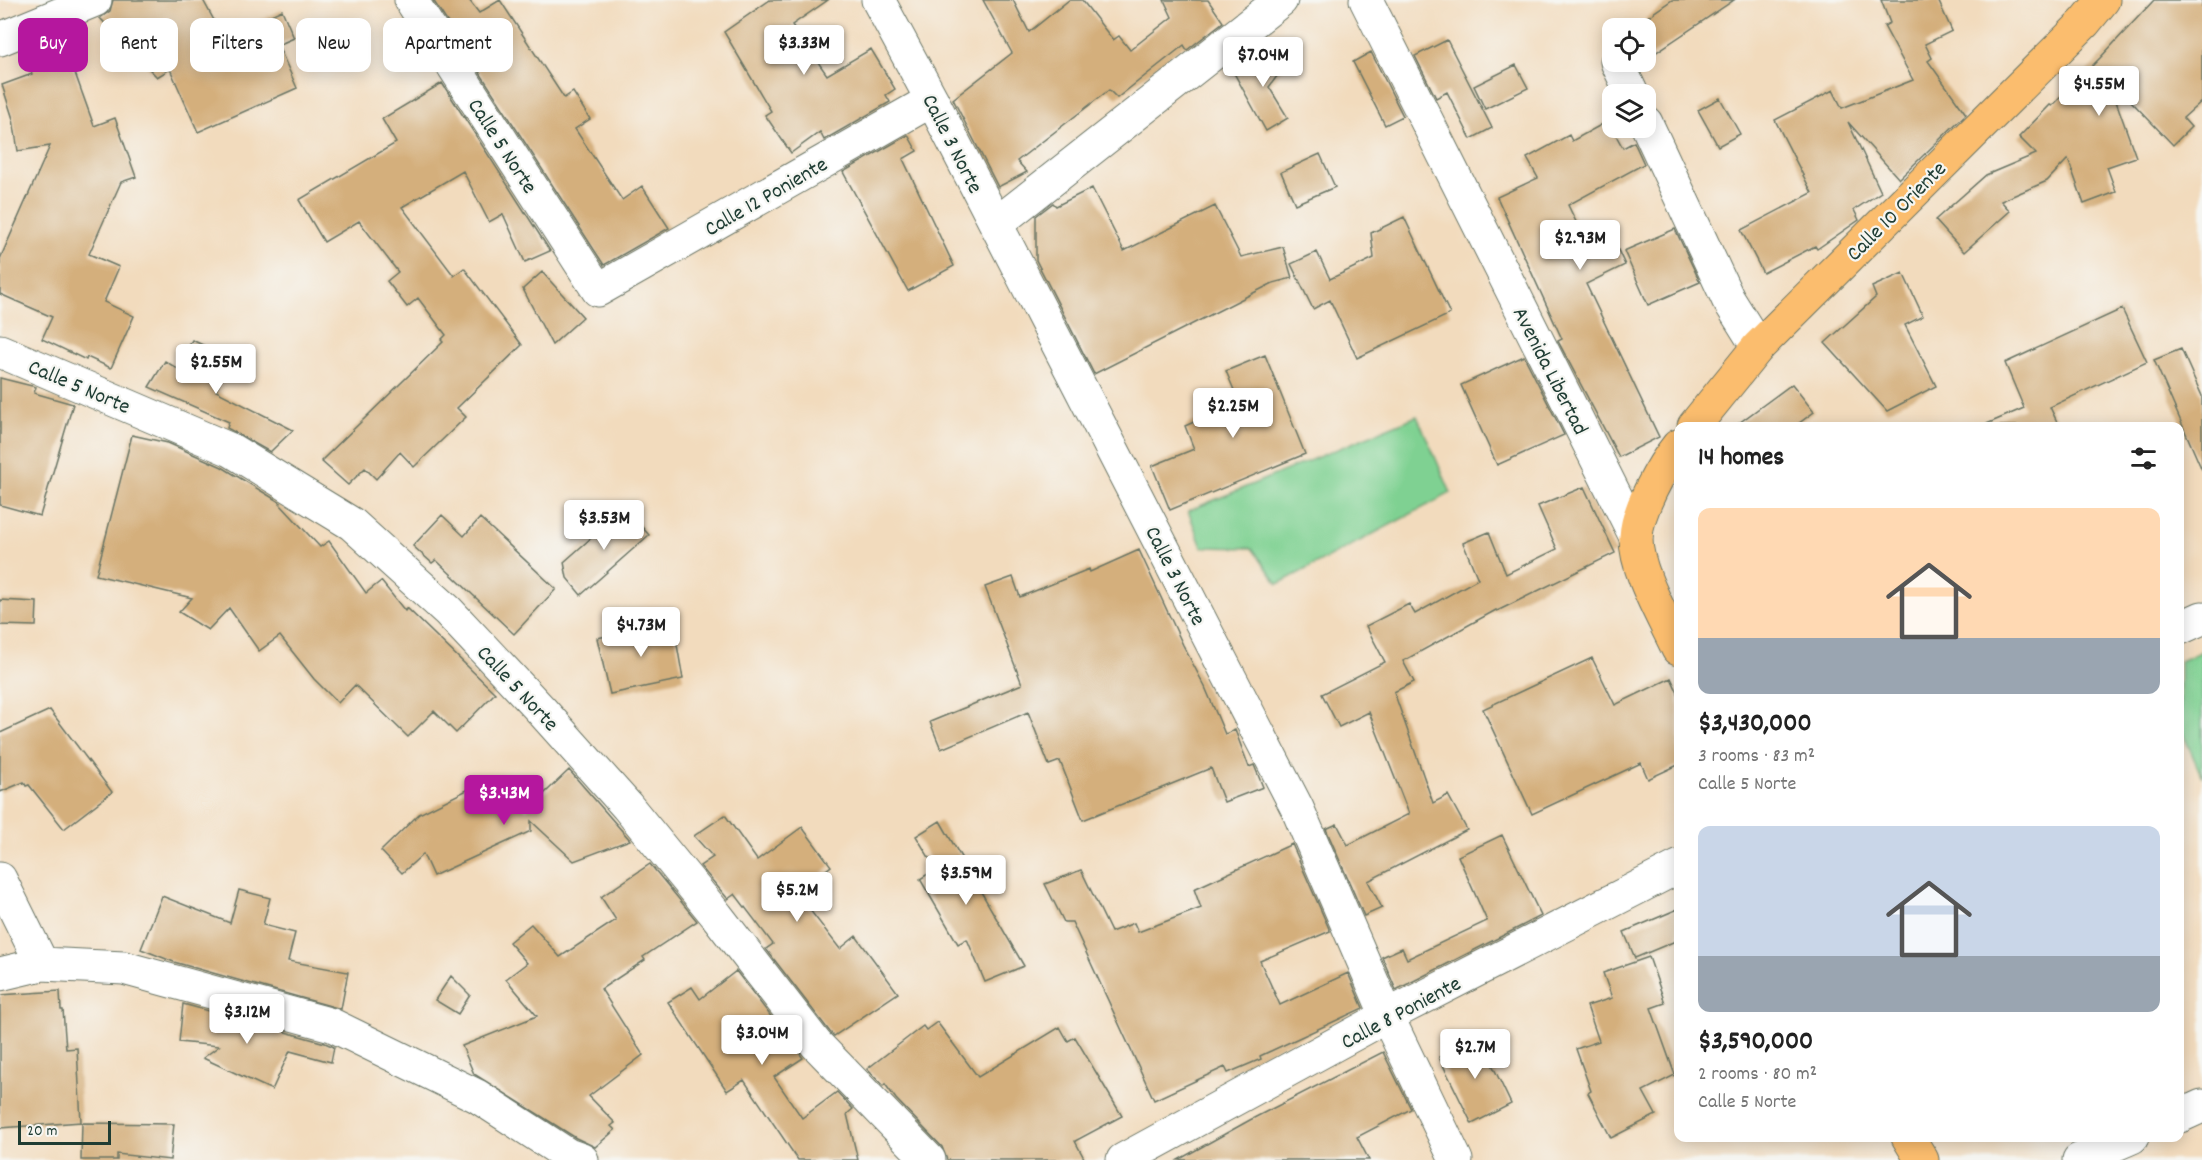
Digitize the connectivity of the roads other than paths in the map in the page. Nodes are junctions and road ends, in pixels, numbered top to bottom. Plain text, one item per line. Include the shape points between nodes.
1 (95, 0) edge
2 (411, 0) edge
3 (878, 0) edge
4 (1281, 0) edge
5 (1366, 0) edge
6 (2103, 0) edge
7 (0, 39) edge
8 (932, 100) junction
9 (1653, 138) edge
10 (996, 224) junction
11 (598, 290) joint
12 (1758, 347) junction
13 (0, 351) edge
14 (1697, 422) edge
15 (1674, 451) edge
16 (1636, 537) junction
17 (2202, 618) edge
18 (2184, 626) edge
19 (1674, 641) edge
20 (1674, 869) edge
21 (0, 879) edge
22 (42, 964) junction
23 (0, 974) edge
24 (1387, 1016) junction
25 (2202, 1106) edge
26 (2184, 1114) edge
27 (1911, 1142) edge
28 (2120, 1142) edge
29 (582, 1160) edge
30 (929, 1160) edge
31 (1123, 1160) edge
32 (1456, 1160) edge
33 (1922, 1160) edge
34 (2079, 1160) edge

1 - 7 street
2 - 11 street, Calle 5 Norte
3 - 8 street, Calle 3 Norte
4 - 10 street
5 - 16 street, Avenida Libertad
6 - 12 main road, Calle 10 Oriente
8 - 10 street, Calle 3 Norte
8 - 11 street, Calle 12 Poniente
9 - 12 street via 1728,299
10 - 24 street, Calle 3 Norte via 1298,808
12 - 14 main road, Calle 10 Oriente
13 - 30 street, Calle 5 Norte via 231,450 352,524 448,611 549,718 627,806 816,1044
15 - 16 main road via 1644,504
16 - 19 main road, Avenida Libertad via 1642,573
17 - 18 street
20 - 24 street, Calle 8 Poniente
21 - 22 street
22 - 23 street
22 - 29 street via 124,968 332,1025 477,1096 568,1155
24 - 31 street, Calle 8 Poniente
24 - 32 street, Calle 3 Norte
25 - 26 street
27 - 33 main road
28 - 34 street

